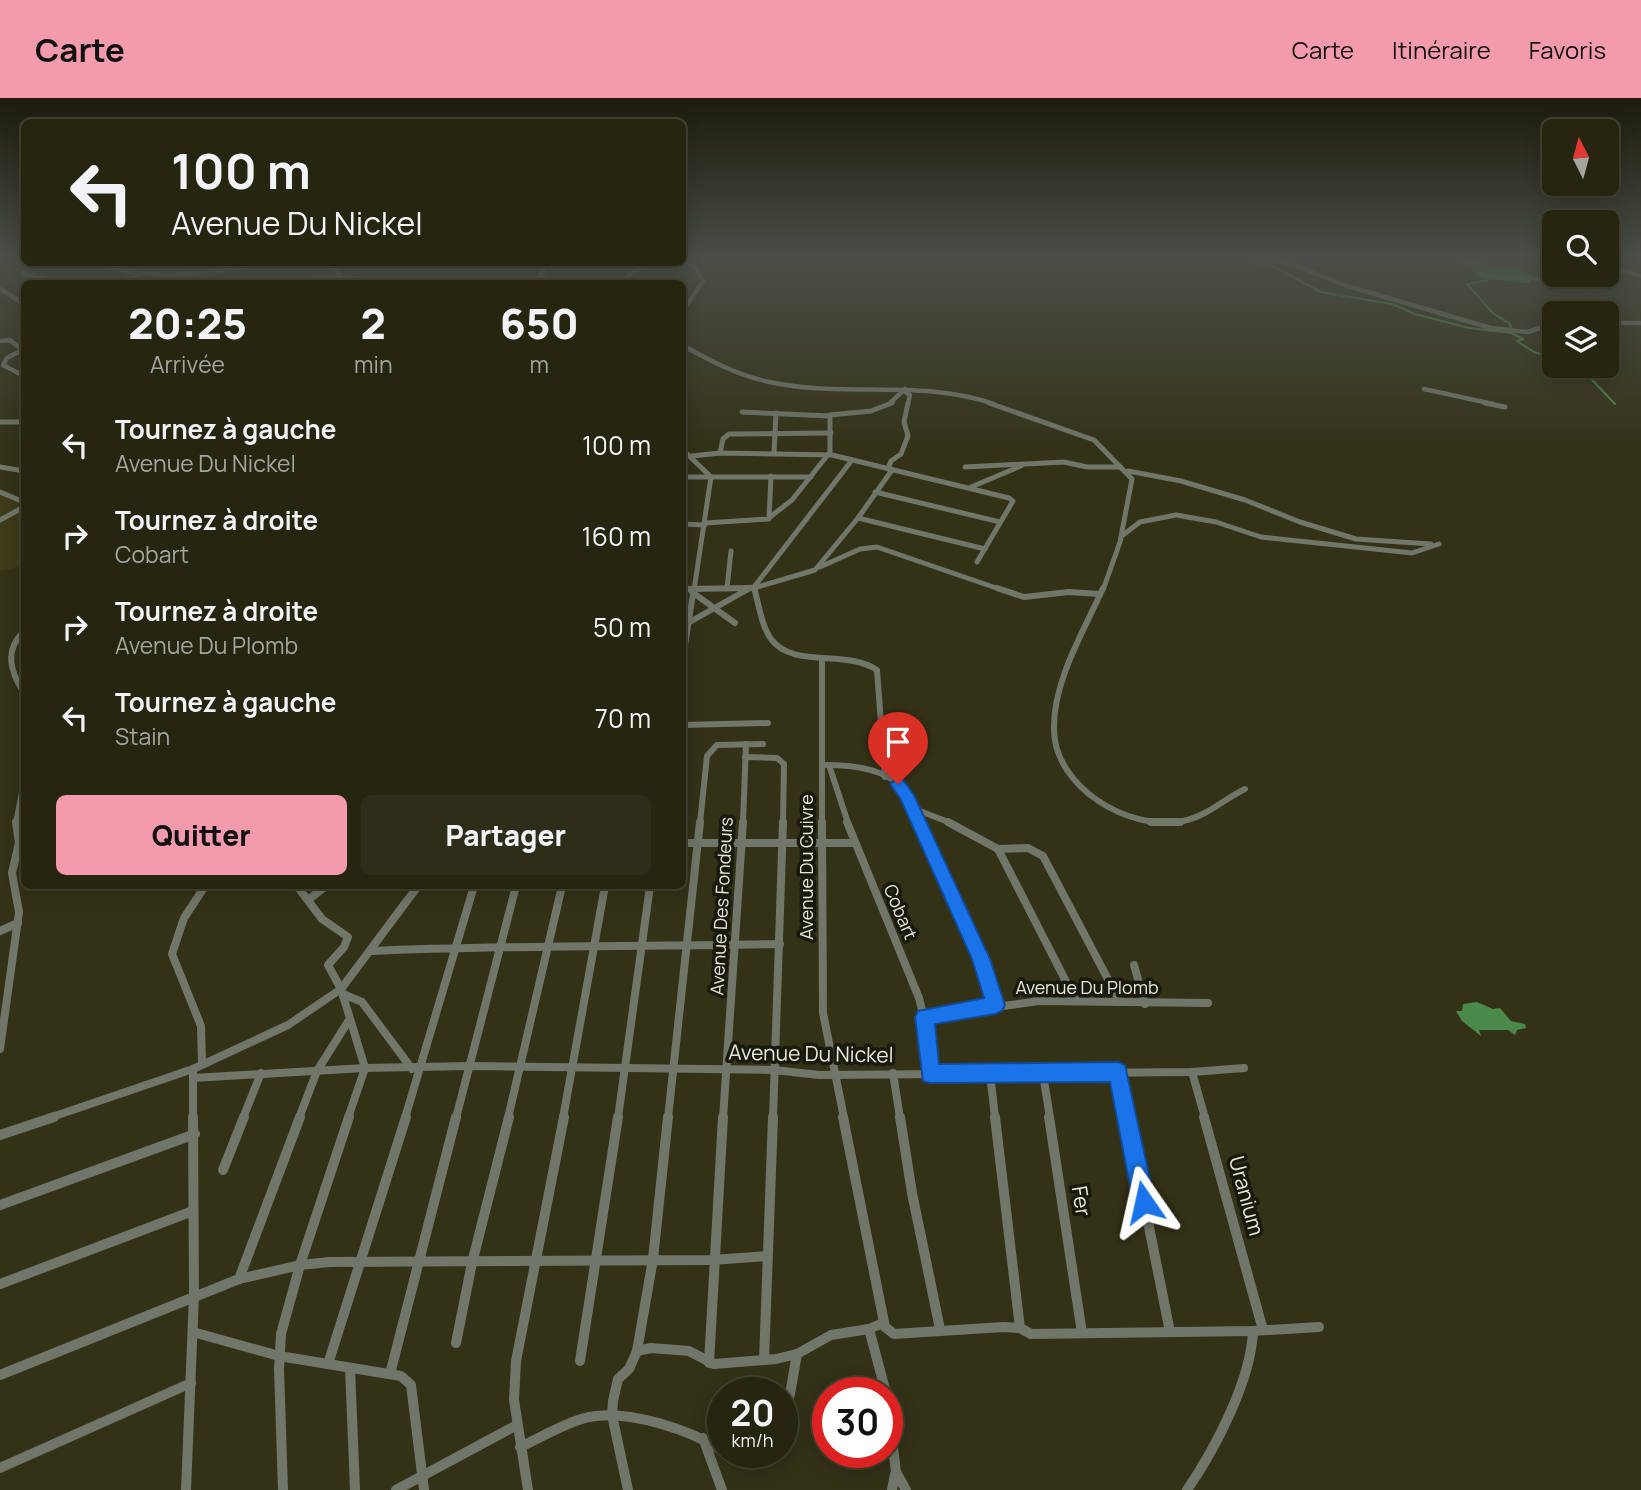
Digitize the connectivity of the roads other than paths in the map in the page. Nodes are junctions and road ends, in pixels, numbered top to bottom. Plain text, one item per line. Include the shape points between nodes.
1 (1470, 322) edge
2 (1619, 323) edge
3 (1641, 323) edge
4 (1542, 328) edge
5 (0, 341) edge
6 (686, 347) edge
7 (21, 348) edge
8 (21, 350) edge
9 (0, 353) edge
10 (10, 357) junction
11 (0, 359) edge
12 (21, 375) edge
13 (1424, 389) dead end
14 (904, 390) junction
15 (1505, 407) dead end
16 (743, 412) dead end
17 (776, 413) junction
18 (830, 415) junction
19 (0, 422) edge
20 (21, 422) edge
21 (775, 433) junction
22 (831, 433) junction
23 (686, 452) edge
24 (720, 453) junction
25 (774, 453) junction
26 (827, 455) junction
27 (692, 456) junction
28 (852, 460) junction
29 (1027, 464) junction
30 (0, 467) edge
31 (965, 467) dead end
32 (1122, 467) junction
33 (890, 469) junction
34 (21, 470) edge
35 (1128, 471) dead end
36 (771, 476) junction
37 (686, 477) edge
38 (711, 477) junction
39 (811, 477) junction
40 (970, 488) junction
41 (0, 492) edge
42 (876, 492) junction
43 (21, 500) edge
44 (21, 503) edge
45 (770, 517) junction
46 (858, 518) junction
47 (0, 520) edge
48 (1000, 522) junction
49 (686, 524) edge
50 (705, 524) junction
51 (1123, 535) junction
52 (985, 549) junction
53 (731, 551) dead end
54 (977, 562) dead end
55 (820, 567) junction
56 (752, 588) junction
57 (727, 589) junction
58 (686, 590) edge
59 (693, 591) junction
60 (1100, 594) junction
61 (714, 608) junction
62 (688, 624) junction
63 (734, 624) dead end
64 (686, 633) edge
65 (21, 634) edge
66 (822, 658) junction
67 (21, 688) edge
68 (768, 723) dead end
69 (686, 725) edge
70 (746, 744) junction
71 (763, 744) dead end
72 (746, 757) junction
73 (825, 765) junction
74 (885, 777) junction
75 (1245, 789) dead end
76 (21, 797) edge
77 (912, 808) junction
78 (686, 843) edge
79 (698, 843) junction
80 (783, 843) junction
81 (824, 843) junction
82 (854, 843) junction
83 (740, 844) junction
84 (998, 849) junction
85 (203, 889) edge
86 (300, 889) edge
87 (322, 889) edge
88 (416, 889) edge
89 (473, 889) edge
90 (515, 889) edge
91 (561, 889) edge
92 (604, 889) edge
93 (650, 889) edge
94 (309, 900) junction
95 (18, 923) junction
96 (0, 931) edge
97 (780, 944) junction
98 (687, 945) junction
99 (737, 945) junction
100 (642, 946) junction
101 (458, 947) junction
102 (500, 947) junction
103 (546, 947) junction
104 (594, 948) junction
105 (371, 951) junction
106 (1134, 965) dead end
107 (342, 992) junction
108 (1076, 1001) junction
109 (1121, 1002) junction
110 (1208, 1003) dead end
111 (1145, 1004) junction
112 (995, 1005) junction
113 (925, 1017) junction
114 (349, 1020) junction
115 (0, 1049) edge
116 (470, 1066) junction
117 (521, 1067) junction
118 (365, 1068) junction
119 (1244, 1068) dead end
120 (415, 1069) junction
121 (573, 1069) junction
122 (674, 1069) junction
123 (728, 1069) junction
124 (196, 1070) junction
125 (626, 1070) junction
126 (774, 1070) junction
127 (317, 1071) junction
128 (1118, 1072) junction
129 (1192, 1072) junction
130 (261, 1073) junction
131 (893, 1073) junction
132 (990, 1073) junction
133 (930, 1074) junction
134 (1043, 1074) junction
135 (836, 1075) junction
136 (195, 1134) junction
137 (0, 1135) edge
138 (223, 1170) dead end
139 (0, 1205) edge
140 (193, 1211) junction
141 (766, 1256) junction
142 (537, 1259) junction
143 (653, 1259) junction
144 (594, 1260) junction
145 (712, 1260) junction
146 (357, 1262) junction
147 (417, 1262) junction
148 (472, 1263) junction
149 (300, 1265) junction
150 (239, 1279) junction
151 (0, 1284) edge
152 (194, 1295) junction
153 (883, 1323) junction
154 (1319, 1327) dead end
155 (1020, 1328) junction
156 (869, 1329) junction
157 (940, 1329) junction
158 (1258, 1331) junction
159 (193, 1332) junction
160 (1170, 1332) junction
161 (1082, 1333) junction
162 (456, 1343) dead end
163 (637, 1351) junction
164 (797, 1354) junction
165 (279, 1356) junction
166 (764, 1360) junction
167 (580, 1361) dead end
168 (709, 1363) junction
169 (328, 1364) junction
170 (349, 1368) junction
171 (390, 1374) junction
172 (0, 1375) edge
173 (793, 1377) edge
174 (882, 1377) edge
175 (191, 1383) junction
176 (612, 1415) junction
177 (517, 1425) junction
178 (702, 1438) junction
179 (707, 1441) edge
180 (520, 1447) junction
181 (0, 1468) edge
182 (896, 1468) edge
183 (896, 1472) junction
184 (423, 1476) junction
185 (186, 1490) edge
186 (283, 1490) edge
187 (355, 1490) edge
188 (396, 1490) edge
189 (424, 1490) edge
190 (528, 1490) edge
191 (628, 1490) edge
192 (722, 1490) edge
193 (892, 1490) edge
194 (906, 1490) edge
195 (1187, 1490) edge

1 - 4 street via 1527,332
2 - 3 street
5 - 7 street via 9,340
6 - 14 street via 731,371 766,381
8 - 10 street
9 - 10 street
10 - 11 street
10 - 12 street via 5,368
13 - 15 street
14 - 18 street via 872,411
14 - 32 street via 963,394 1016,410 1094,440
14 - 33 street via 910,395 904,422 908,436
16 - 17 street
17 - 18 street
17 - 21 street
18 - 22 street
19 - 20 street
21 - 22 street
21 - 24 street via 729,435 723,439
21 - 25 street
22 - 26 street
23 - 27 street
24 - 25 street
24 - 27 street
25 - 26 street
26 - 28 street
26 - 39 street
27 - 38 street
28 - 33 street
28 - 56 street
29 - 31 street
29 - 32 street
29 - 40 street
30 - 34 street
32 - 51 street via 1132,479
33 - 40 street
33 - 42 street
35 - 51 street via 1245,500 1356,539 1439,544 1412,553 1261,537 1176,515 1140,522
36 - 38 street
36 - 39 street
36 - 45 street
37 - 38 street
38 - 50 street
39 - 45 street
40 - 48 street via 1012,499
41 - 43 street
42 - 46 street
42 - 48 street
44 - 47 street
45 - 50 street
46 - 52 street
46 - 55 street
48 - 52 street
49 - 50 street
50 - 59 street
51 - 60 street
52 - 54 street
53 - 57 street
55 - 56 street
55 - 60 street via 877,547 1024,597
56 - 57 street
56 - 61 street
56 - 66 street via 773,642 790,652
57 - 59 street
58 - 59 street
59 - 61 street
59 - 62 street
60 - 75 street via 1056,708 1055,748 1063,768 1110,808 1131,818 1180,823
61 - 62 street
61 - 63 street
62 - 64 street
65 - 67 street via 9,654
66 - 73 street, Avenue Du Cuivre
66 - 74 street via 852,660 877,670
68 - 69 street
70 - 71 street
70 - 72 street, Avenue Des Fondeurs
70 - 79 street via 717,745 708,755
72 - 80 street via 778,758 784,764
72 - 83 street, Avenue Des Fondeurs
73 - 74 street via 852,765
73 - 81 street, Avenue Du Cuivre
73 - 82 street, Cobart
74 - 77 street via 902,788
76 - 95 street via 12,873
77 - 84 street
77 - 112 street via 981,959
78 - 79 street
79 - 83 street
79 - 98 street
80 - 81 street
80 - 83 street
80 - 97 street
81 - 82 street
81 - 135 street, Avenue Du Cuivre via 823,1013
82 - 113 street, Cobart
83 - 99 street, Avenue Des Fondeurs
84 - 108 street
84 - 109 street via 1028,848 1042,856
85 - 124 street via 184,918 172,954 201,1026
86 - 94 street
87 - 94 street
88 - 105 street
89 - 101 street
90 - 102 street
91 - 103 street
92 - 104 street
93 - 100 street
94 - 107 street via 321,919 348,937 328,965
95 - 96 street
95 - 115 street
97 - 99 street
97 - 126 street
98 - 99 street
98 - 100 street
98 - 122 street
99 - 123 street, Avenue Des Fondeurs
100 - 104 street
100 - 125 street
101 - 102 street
101 - 105 street
101 - 120 street
102 - 103 street
102 - 116 street
103 - 104 street
103 - 117 street
104 - 121 street
105 - 107 street
106 - 111 street
107 - 114 street
107 - 120 street via 362,1003
107 - 124 street via 288,1025
108 - 109 street, Avenue Du Plomb
108 - 112 street, Avenue Du Plomb
109 - 111 street, Avenue Du Plomb
110 - 111 street, Avenue Du Plomb
112 - 113 street, Avenue Du Plomb
113 - 133 street, Cobart
114 - 118 street
114 - 127 street
116 - 117 street, Avenue Du Nickel
116 - 120 street, Avenue Du Nickel
116 - 147 street
117 - 121 street, Avenue Du Nickel
117 - 148 street
118 - 120 street, Avenue Du Nickel
118 - 127 street, Avenue Du Nickel
118 - 149 street
119 - 129 street, Avenue Du Nickel
120 - 146 street
121 - 125 street, Avenue Du Nickel
121 - 142 street
122 - 123 street, Avenue Du Nickel
122 - 125 street, Avenue Du Nickel
122 - 143 street
123 - 126 street, Avenue Du Nickel
123 - 145 street, Avenue Des Fondeurs
124 - 130 street, Avenue Du Nickel
124 - 136 street
124 - 137 street
125 - 144 street
126 - 135 street, Avenue Du Nickel
126 - 141 street
127 - 130 street, Avenue Du Nickel
127 - 150 street
128 - 129 street, Avenue Du Nickel
128 - 134 street, Avenue Du Nickel
128 - 160 street
129 - 158 street, Uranium
130 - 138 street
131 - 133 street, Avenue Du Nickel
131 - 135 street, Avenue Du Nickel
131 - 157 street
132 - 133 street, Avenue Du Nickel
132 - 134 street, Avenue Du Nickel
132 - 155 street
134 - 161 street, Fer
135 - 153 street, Avenue Du Cuivre
136 - 139 street
136 - 140 street
140 - 151 street
140 - 152 street
141 - 145 street
141 - 166 street
142 - 144 street
142 - 148 street
142 - 177 street via 516,1361
143 - 144 street
143 - 145 street
143 - 163 street
144 - 167 street
145 - 168 street, Avenue Des Fondeurs
146 - 147 street
146 - 149 street
146 - 169 street
147 - 148 street
147 - 171 street
148 - 162 street
149 - 150 street
149 - 165 street
150 - 152 street
152 - 159 street
152 - 172 street
153 - 156 street
153 - 157 street via 898,1334
154 - 158 street
155 - 157 street
155 - 161 street via 1031,1334
156 - 164 street via 831,1335
156 - 174 street
158 - 160 street
158 - 195 street via 1228,1422
159 - 165 street
159 - 175 street
160 - 161 street
163 - 168 street via 689,1351
163 - 176 street via 618,1379
164 - 166 street
164 - 173 street
165 - 169 street
165 - 186 street
166 - 168 street
169 - 170 street
170 - 171 street
170 - 187 street
171 - 184 street via 411,1385
175 - 181 street
175 - 185 street
176 - 178 street
176 - 180 street via 587,1417
176 - 191 street
177 - 180 street
177 - 184 street
178 - 179 street
178 - 192 street
180 - 190 street
182 - 183 street
183 - 193 street
183 - 194 street
184 - 188 street
184 - 189 street

